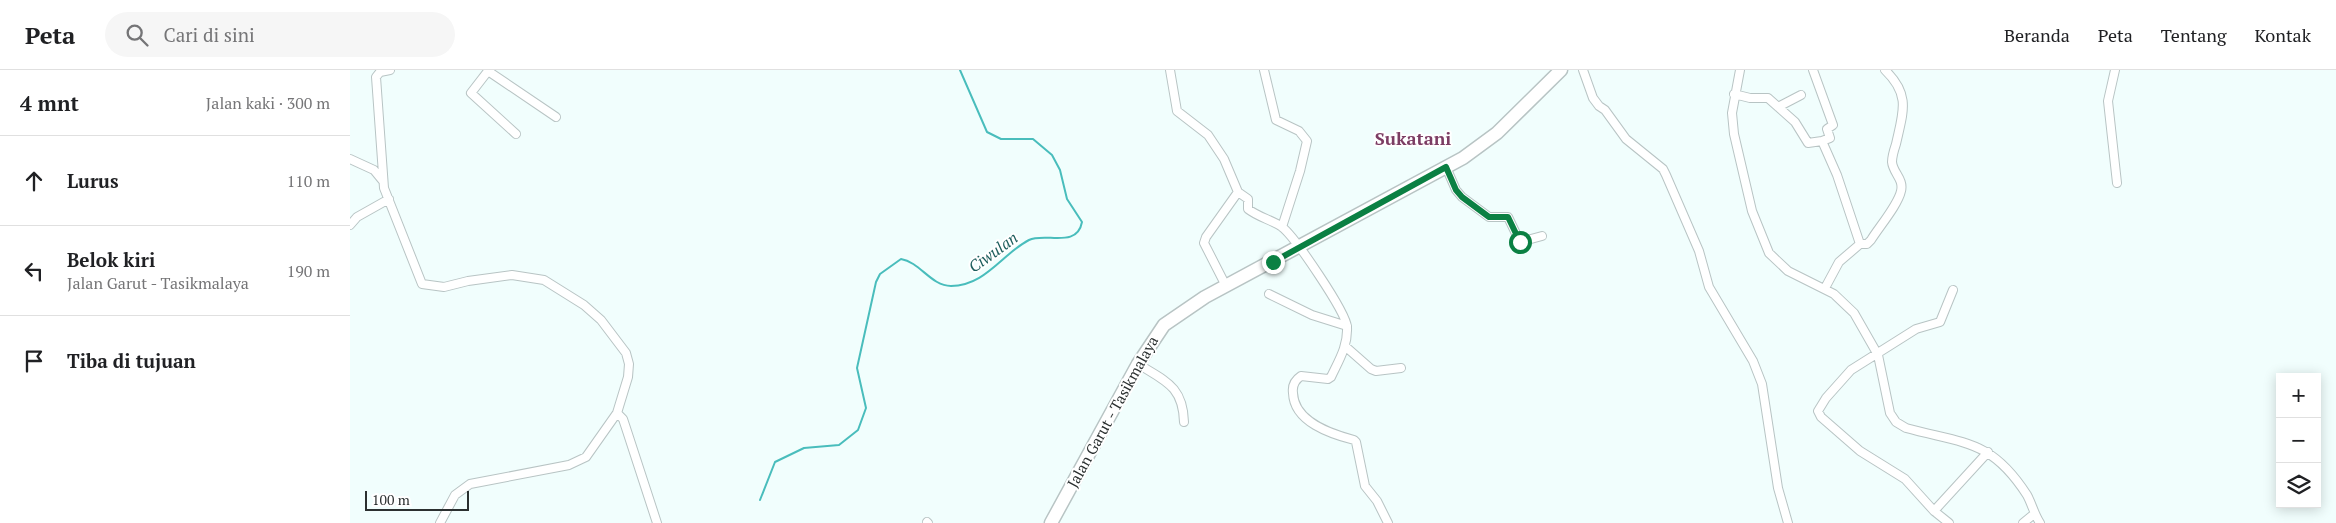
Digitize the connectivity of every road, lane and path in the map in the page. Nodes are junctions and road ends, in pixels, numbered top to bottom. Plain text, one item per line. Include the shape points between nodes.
1 (390, 70) edge
2 (487, 70) edge
3 (1170, 70) edge
4 (1264, 70) edge
5 (1561, 70) edge
6 (1583, 70) edge
7 (1740, 70) edge
8 (1813, 70) edge
9 (1886, 70) edge
10 (2115, 70) edge
11 (1734, 94) junction
12 (1800, 95) dead end
13 (1778, 107) junction
14 (556, 117) dead end
15 (516, 134) dead end
16 (1822, 141) junction
17 (350, 159) edge
18 (1446, 167) junction
19 (383, 181) junction
20 (2117, 182) dead end
21 (1238, 192) junction
22 (388, 199) junction
23 (350, 225) edge
24 (1282, 227) junction
25 (1542, 236) dead end
26 (1860, 244) junction
27 (1299, 248) junction
28 (1226, 286) junction
29 (1824, 288) junction
30 (1953, 290) dead end
31 (1269, 294) dead end
32 (1347, 326) junction
33 (1346, 347) junction
34 (1878, 355) junction
35 (1138, 364) junction
36 (1401, 368) dead end
37 (617, 413) junction
38 (1184, 422) dead end
39 (1988, 452) junction
40 (1934, 511) junction
41 (2034, 514) junction
42 (440, 523) edge
43 (656, 523) edge
44 (1051, 523) edge
45 (1388, 523) edge
46 (1788, 523) edge
47 (1949, 523) edge
48 (2024, 523) edge
49 (2040, 523) edge

1 - 19 street via 380,72 376,77
2 - 14 street
2 - 15 street via 471,93
3 - 21 street via 1176,109 1208,135 1224,159
4 - 24 street via 1276,120 1299,132 1307,142
5 - 18 main road, Jalan Garut - Tasikmalaya via 1497,133
6 - 46 street via 1599,106 1626,139 1663,169 1699,251 1710,287 1753,361 1762,384 1778,488
7 - 11 street
8 - 16 street via 1833,125 1826,131 1830,138
9 - 26 street via 1895,79 1903,96 1903,115 1892,160 1901,192 1871,240
10 - 20 street via 2108,101
11 - 13 street via 1768,98
11 - 29 street via 1732,113 1741,170 1752,211 1769,253 1788,271
12 - 13 street
13 - 16 street via 1794,122 1808,143
16 - 26 street via 1841,184
17 - 19 street via 374,170
18 - 25 street via 1458,193 1489,217 1508,217 1520,242
18 - 27 main road, Jalan Garut - Tasikmalaya
19 - 22 street
21 - 24 street via 1248,199 1250,211
21 - 28 street via 1204,243
22 - 23 street via 357,217
22 - 37 street via 423,284 444,288 468,280 512,275 544,280 567,293 600,320 628,360 628,378
24 - 27 street
26 - 29 street via 1839,262
27 - 28 main road, Jalan Garut - Tasikmalaya
27 - 32 street via 1316,268
28 - 35 main road, Jalan Garut - Tasikmalaya via 1186,308 1164,325
29 - 34 street via 1854,313
30 - 34 street via 1940,322 1916,329
31 - 32 street via 1312,316
32 - 33 street
33 - 36 street via 1376,371
33 - 45 street via 1330,379 1297,378 1293,397 1298,409 1312,422 1329,433 1356,442 1365,486
34 - 39 street via 1890,413 1896,422 1906,428
34 - 40 street via 1851,370 1818,411 1854,446 1905,479
35 - 38 street via 1175,389 1183,404
35 - 44 main road, Jalan Garut - Tasikmalaya
37 - 42 street via 582,460 470,484 455,495
37 - 43 street via 623,419
39 - 40 street
39 - 41 street via 2013,475 2028,497
40 - 47 street
41 - 48 street
41 - 49 street

